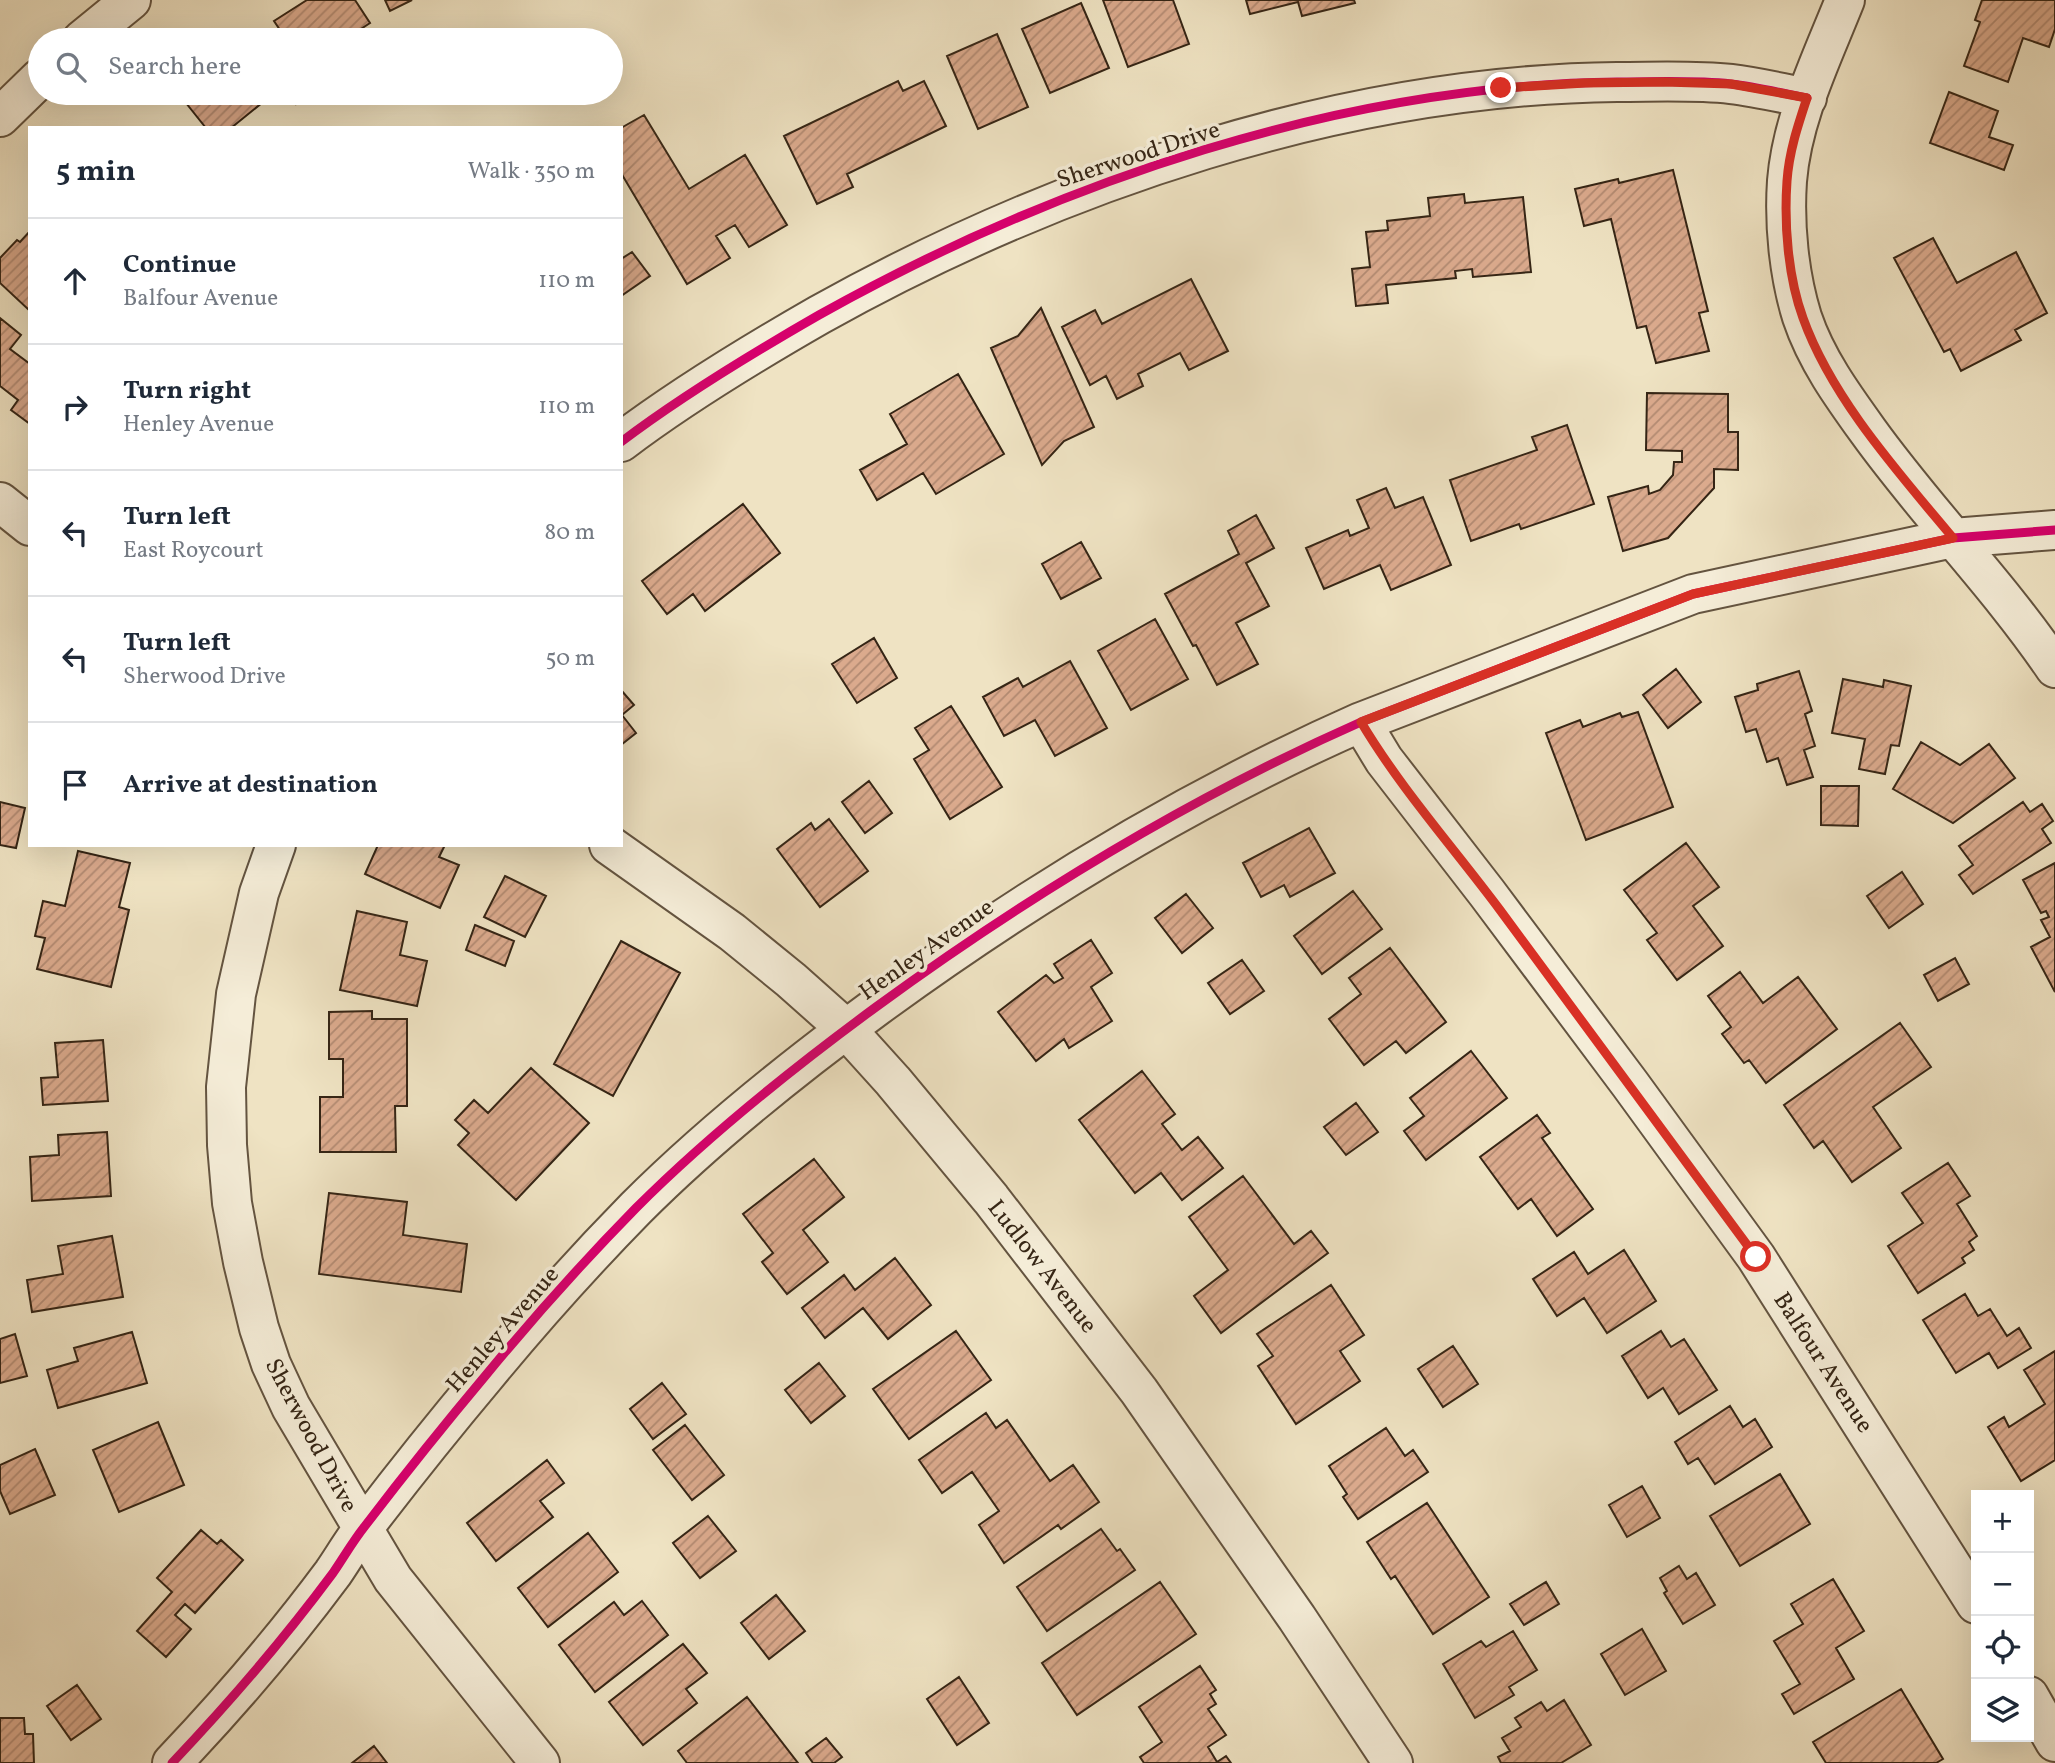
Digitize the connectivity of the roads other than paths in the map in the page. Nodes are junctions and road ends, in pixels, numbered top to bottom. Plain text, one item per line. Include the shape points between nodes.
1 (131, 0) edge
2 (1845, 0) edge
3 (97, 28) edge
4 (28, 90) edge
5 (1807, 98) junction
6 (0, 117) edge
7 (623, 441) edge
8 (0, 502) edge
9 (28, 524) edge
10 (2055, 530) edge
11 (1953, 538) junction
12 (2055, 668) edge
13 (1361, 722) junction
14 (275, 847) edge
15 (612, 847) edge
16 (846, 1029) junction
17 (363, 1529) junction
18 (1971, 1596) edge
19 (2034, 1705) edge
20 (2055, 1742) edge
21 (172, 1763) edge
22 (540, 1763) edge
23 (1393, 1763) edge

1 - 3 street
2 - 5 street
4 - 6 street
5 - 7 street, Sherwood Drive via 1731,84 1585,83 1501,88 1319,119 1238,141 1072,195 928,257 751,354
5 - 11 street via 1793,141 1787,181 1788,236 1802,317 1840,393
8 - 9 street
10 - 11 street, Henley Avenue
11 - 12 street via 1995,585
11 - 13 street, Henley Avenue via 1693,594
13 - 16 street, Henley Avenue via 1233,783 1058,883
13 - 18 street, Balfour Avenue via 1384,760 1756,1257
14 - 17 street, Sherwood Drive via 259,893 229,1040 227,1145 232,1203 271,1364 297,1418
15 - 16 street, Ludlow Avenue via 732,932
16 - 17 street, Henley Avenue via 706,1143 638,1207 486,1375
16 - 23 street, Ludlow Avenue via 991,1199 1139,1391
17 - 21 street, Henley Avenue via 234,1696
17 - 22 street, Sherwood Drive via 393,1579
19 - 20 street

